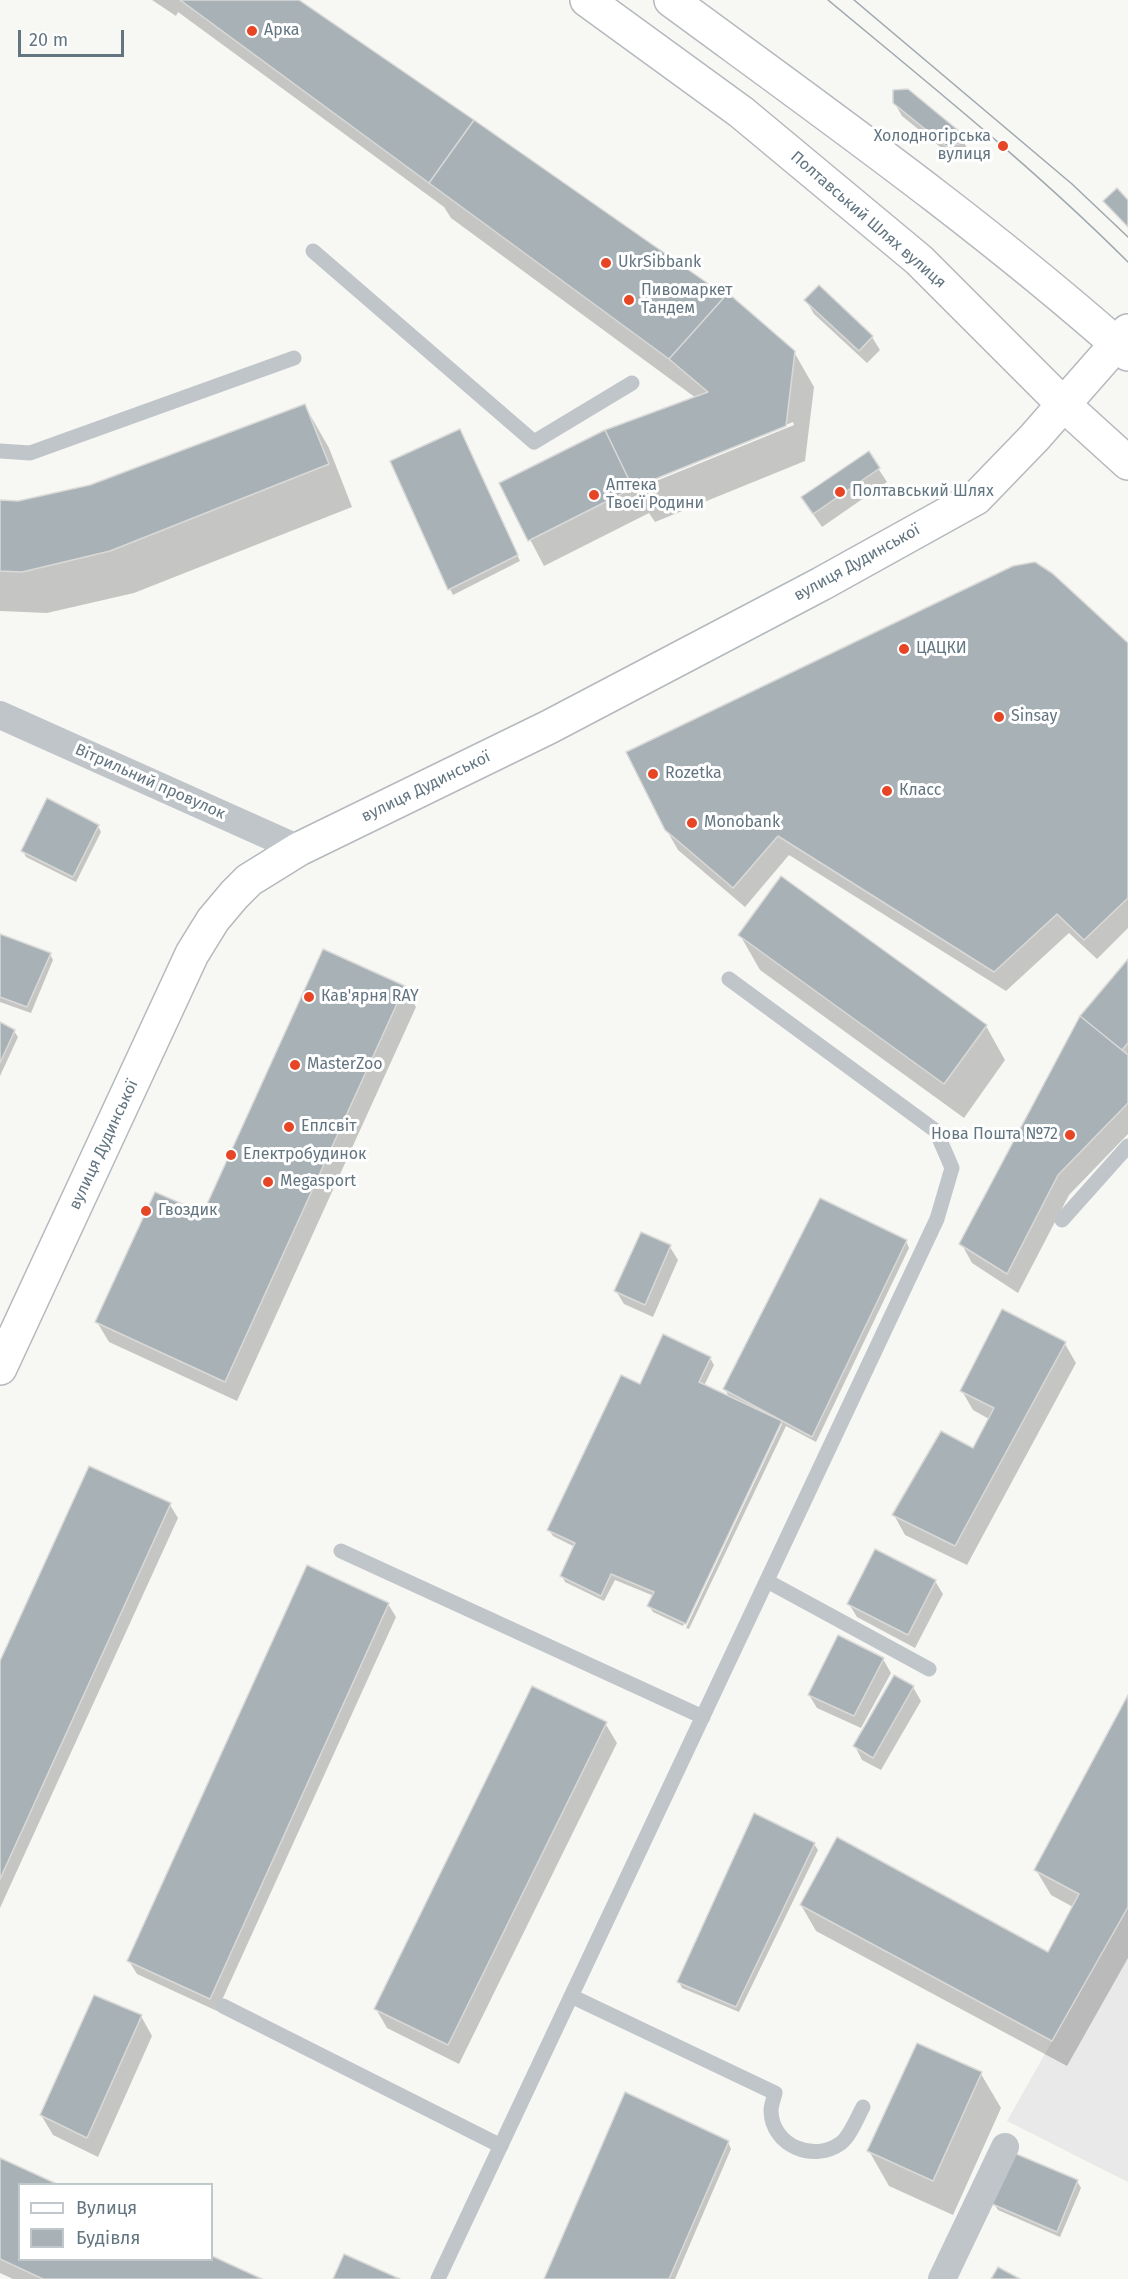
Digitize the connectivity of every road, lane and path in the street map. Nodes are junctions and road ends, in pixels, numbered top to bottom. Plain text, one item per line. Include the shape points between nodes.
1 (587, 0) edge
2 (671, 0) edge
3 (313, 250) dead end
4 (1124, 343) edge
5 (294, 358) dead end
6 (632, 383) dead end
7 (1064, 405) junction
8 (0, 451) edge
9 (1128, 463) edge
10 (0, 715) edge
11 (299, 849) junction
12 (729, 979) dead end
13 (1128, 1146) edge
14 (1062, 1220) dead end
15 (0, 1368) edge
16 (341, 1551) dead end
17 (767, 1581) junction
18 (929, 1669) dead end
19 (703, 1717) junction
20 (571, 1996) junction
21 (224, 2006) dead end
22 (863, 2107) dead end
23 (501, 2146) junction
24 (1005, 2147) dead end
25 (438, 2279) edge
26 (942, 2279) edge

1 - 7 main road, Полтавський Шлях вулиця via 741,112 919,260
2 - 4 main road via 926,189
3 - 6 lane via 534,442
4 - 7 main road
5 - 8 lane via 30,453
7 - 9 main road, Полтавський Шлях вулиця
7 - 11 main road, вулиця Дудинської via 975,498 549,727
10 - 11 street, Вітрильний провулок
11 - 15 main road, вулиця Дудинської via 249,880 213,920 192,954
12 - 17 lane via 936,1131 952,1168 937,1219
13 - 14 lane
16 - 19 lane
17 - 18 lane
17 - 19 lane
19 - 20 lane
20 - 22 lane via 776,2092 771,2110 776,2129 787,2144 827,2152 843,2142
20 - 23 lane
21 - 23 lane
23 - 25 lane
24 - 26 street

